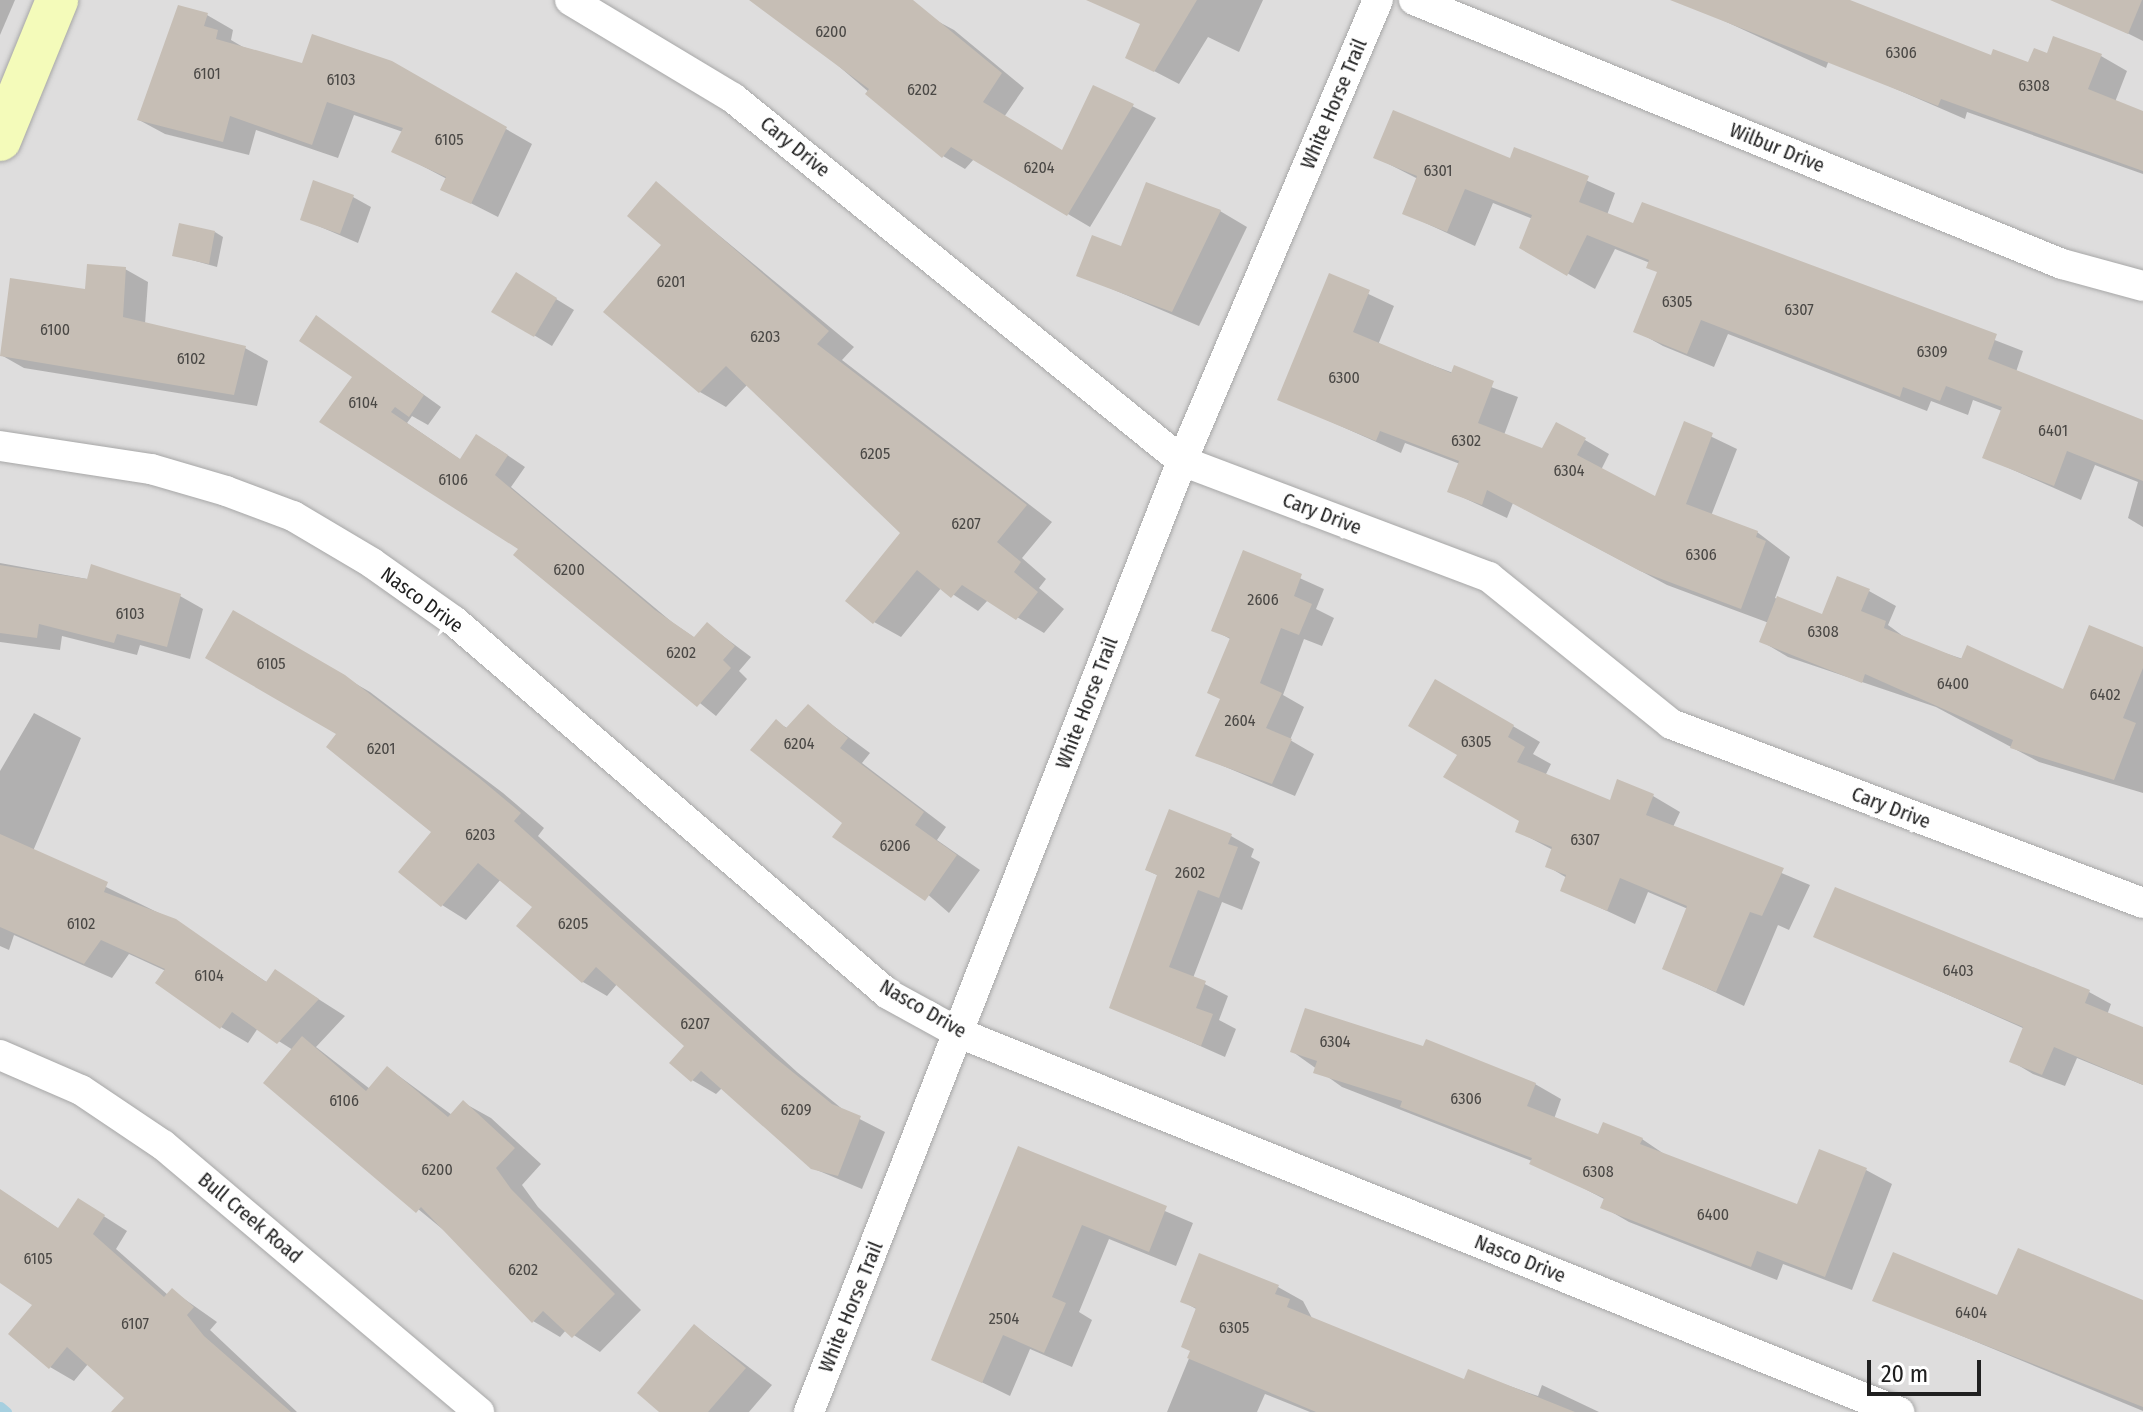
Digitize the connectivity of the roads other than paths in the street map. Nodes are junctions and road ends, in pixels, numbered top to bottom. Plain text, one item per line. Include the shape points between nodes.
1 (57, 0) edge
2 (570, 0) edge
3 (1378, 0) edge
4 (1414, 0) edge
5 (0, 140) edge
6 (2143, 286) edge
7 (0, 446) edge
8 (1182, 461) junction
9 (2143, 903) edge
10 (959, 1033) junction
11 (0, 1055) edge
12 (479, 1412) edge
13 (809, 1412) edge
14 (1899, 1412) edge

1 - 5 street
2 - 8 street, Cary Drive via 733,98
3 - 8 street, White Horse Trail
4 - 6 street, Wilbur Drive via 2062,264
7 - 10 street, Nasco Drive via 151,469 226,491 293,516 372,563 454,621 888,994
8 - 9 street, Cary Drive via 1489,577 1671,724
8 - 10 street, White Horse Trail
10 - 13 street, White Horse Trail
10 - 14 street, Nasco Drive
11 - 12 street, Bull Creek Road via 81,1090 163,1145

